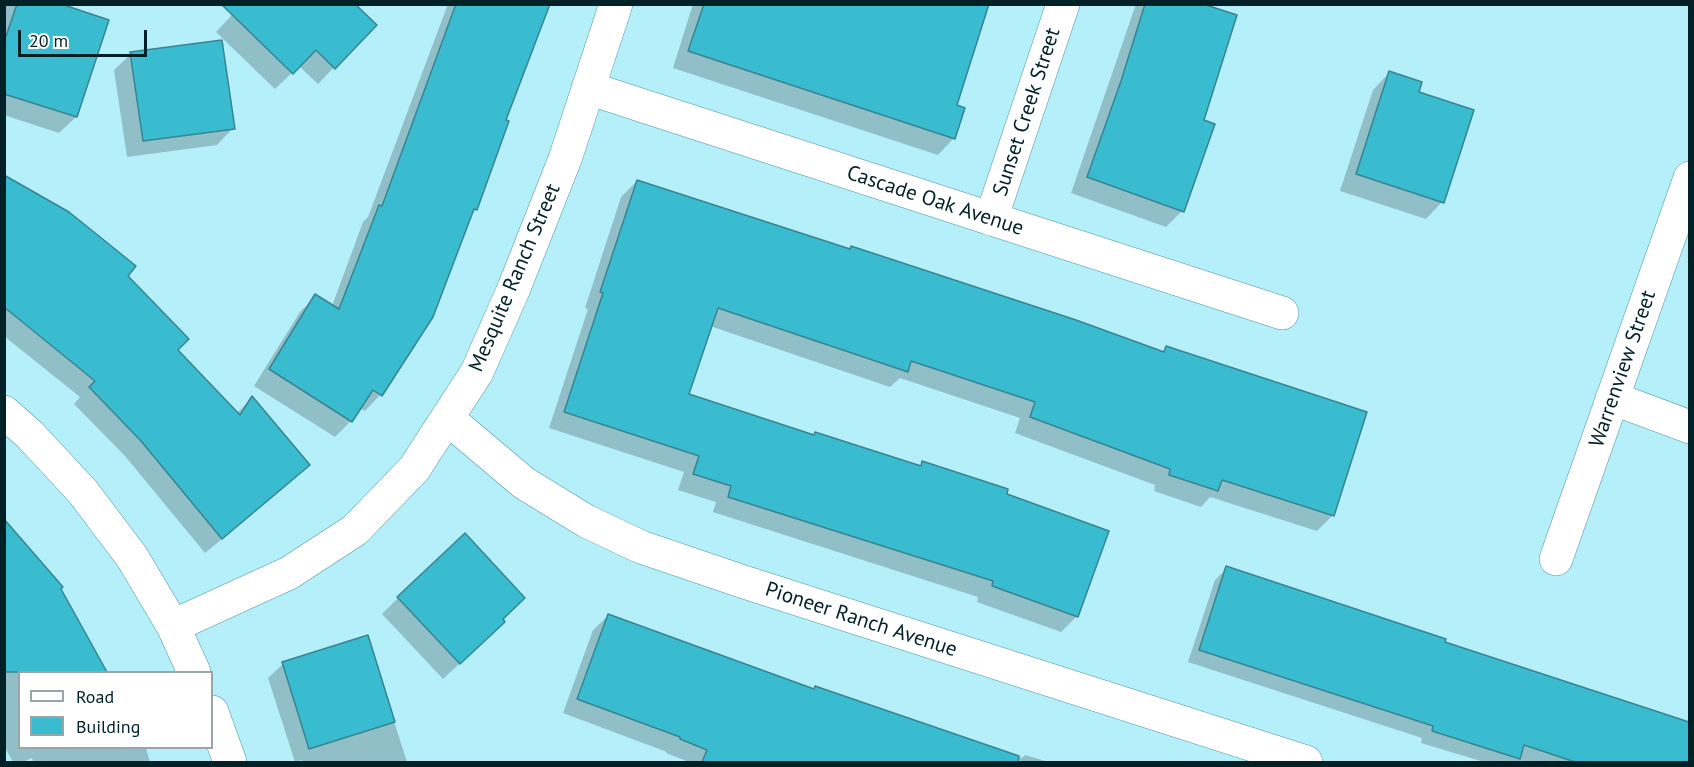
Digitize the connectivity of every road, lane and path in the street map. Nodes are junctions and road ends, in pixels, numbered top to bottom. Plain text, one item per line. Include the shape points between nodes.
1 (616, 4) edge
2 (1063, 4) edge
3 (588, 88) junction
4 (1689, 178) edge
5 (991, 219) junction
6 (1282, 313) dead end
7 (1612, 398) junction
8 (4, 411) edge
9 (447, 418) junction
10 (1689, 426) edge
11 (1556, 559) dead end
12 (173, 626) junction
13 (194, 671) edge
14 (213, 715) edge
15 (230, 762) edge
16 (1306, 762) edge

1 - 3 street, Mesquite Ranch Street
2 - 5 street, Sunset Creek Street
3 - 5 street, Cascade Oak Avenue
3 - 9 street, Mesquite Ranch Street via 565,159 514,288 477,372
4 - 7 street, Warrenview Street
5 - 6 street, Cascade Oak Avenue
7 - 10 street
7 - 11 street, Warrenview Street
8 - 12 street via 83,492 132,557
9 - 12 street, Mesquite Ranch Street via 414,469 355,530 289,573
9 - 16 street, Pioneer Ranch Avenue via 524,483 586,521 641,547
12 - 13 street
14 - 15 street

